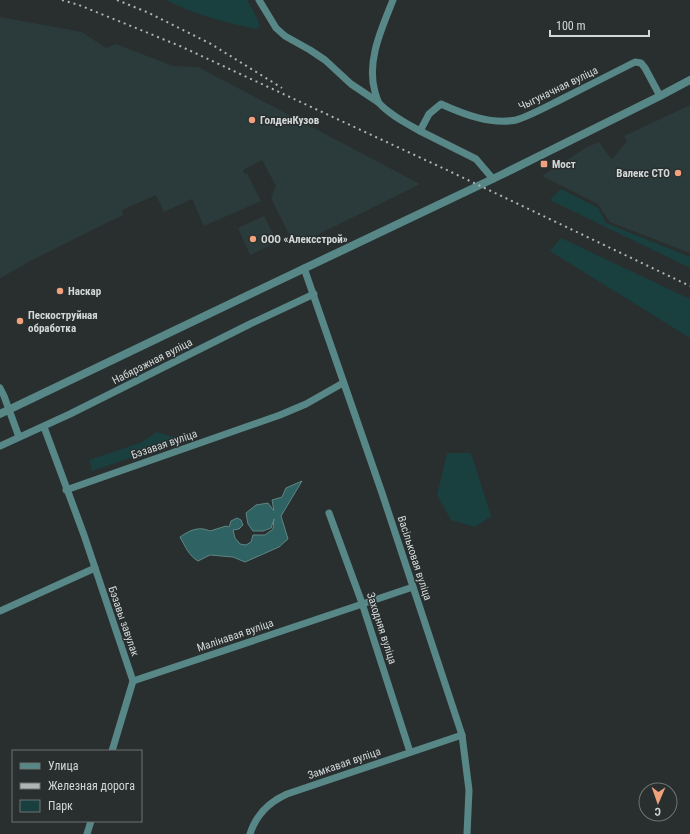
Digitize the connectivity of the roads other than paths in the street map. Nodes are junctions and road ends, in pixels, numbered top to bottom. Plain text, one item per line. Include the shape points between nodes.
1 (259, 0) edge
2 (393, 0) edge
3 (690, 80) edge
4 (660, 96) junction
5 (378, 102) junction
6 (420, 130) junction
7 (493, 179) junction
8 (304, 268) junction
9 (314, 294) junction
10 (343, 383) junction
11 (0, 388) edge
12 (10, 410) junction
13 (0, 414) edge
14 (44, 427) junction
15 (19, 437) junction
16 (0, 446) edge
17 (66, 490) junction
18 (329, 513) dead end
19 (95, 568) junction
20 (413, 587) junction
21 (362, 603) junction
22 (0, 611) edge
23 (133, 680) junction
24 (462, 735) junction
25 (112, 750) edge
26 (410, 752) junction
27 (91, 822) edge
28 (87, 834) edge
29 (250, 834) edge
30 (467, 834) edge

1 - 5 street via 276,28 284,36 325,60 351,84
2 - 5 street via 374,57 372,74
3 - 4 street
4 - 6 street, Чыгуначная вуліца via 645,68 635,62 517,120 473,116 441,104 433,109
4 - 7 street
5 - 6 street via 398,118
6 - 7 street via 476,159
7 - 8 street
8 - 9 street, Васільковая вуліца
8 - 12 street
9 - 10 street, Васільковая вуліца
9 - 14 street, Набярэжная вуліца
10 - 17 street, Бэзавая вуліца via 280,415
10 - 20 street, Васільковая вуліца
11 - 12 street
12 - 13 street
12 - 15 street
14 - 15 street, Набярэжная вуліца
14 - 17 street
15 - 16 street, Набярэжная вуліца
17 - 19 street
18 - 21 street, Заходняя вуліца
19 - 22 street
19 - 23 street, Бэзавы завулак
20 - 21 street, Малінавая вуліца
20 - 24 street, Васільковая вуліца
21 - 23 street, Малінавая вуліца
21 - 26 street, Заходняя вуліца
23 - 25 street
24 - 26 street, Замкавая вуліца
24 - 30 street, Васільковая вуліца via 470,790
26 - 29 street, Замкавая вуліца via 275,800 259,815
27 - 28 street

